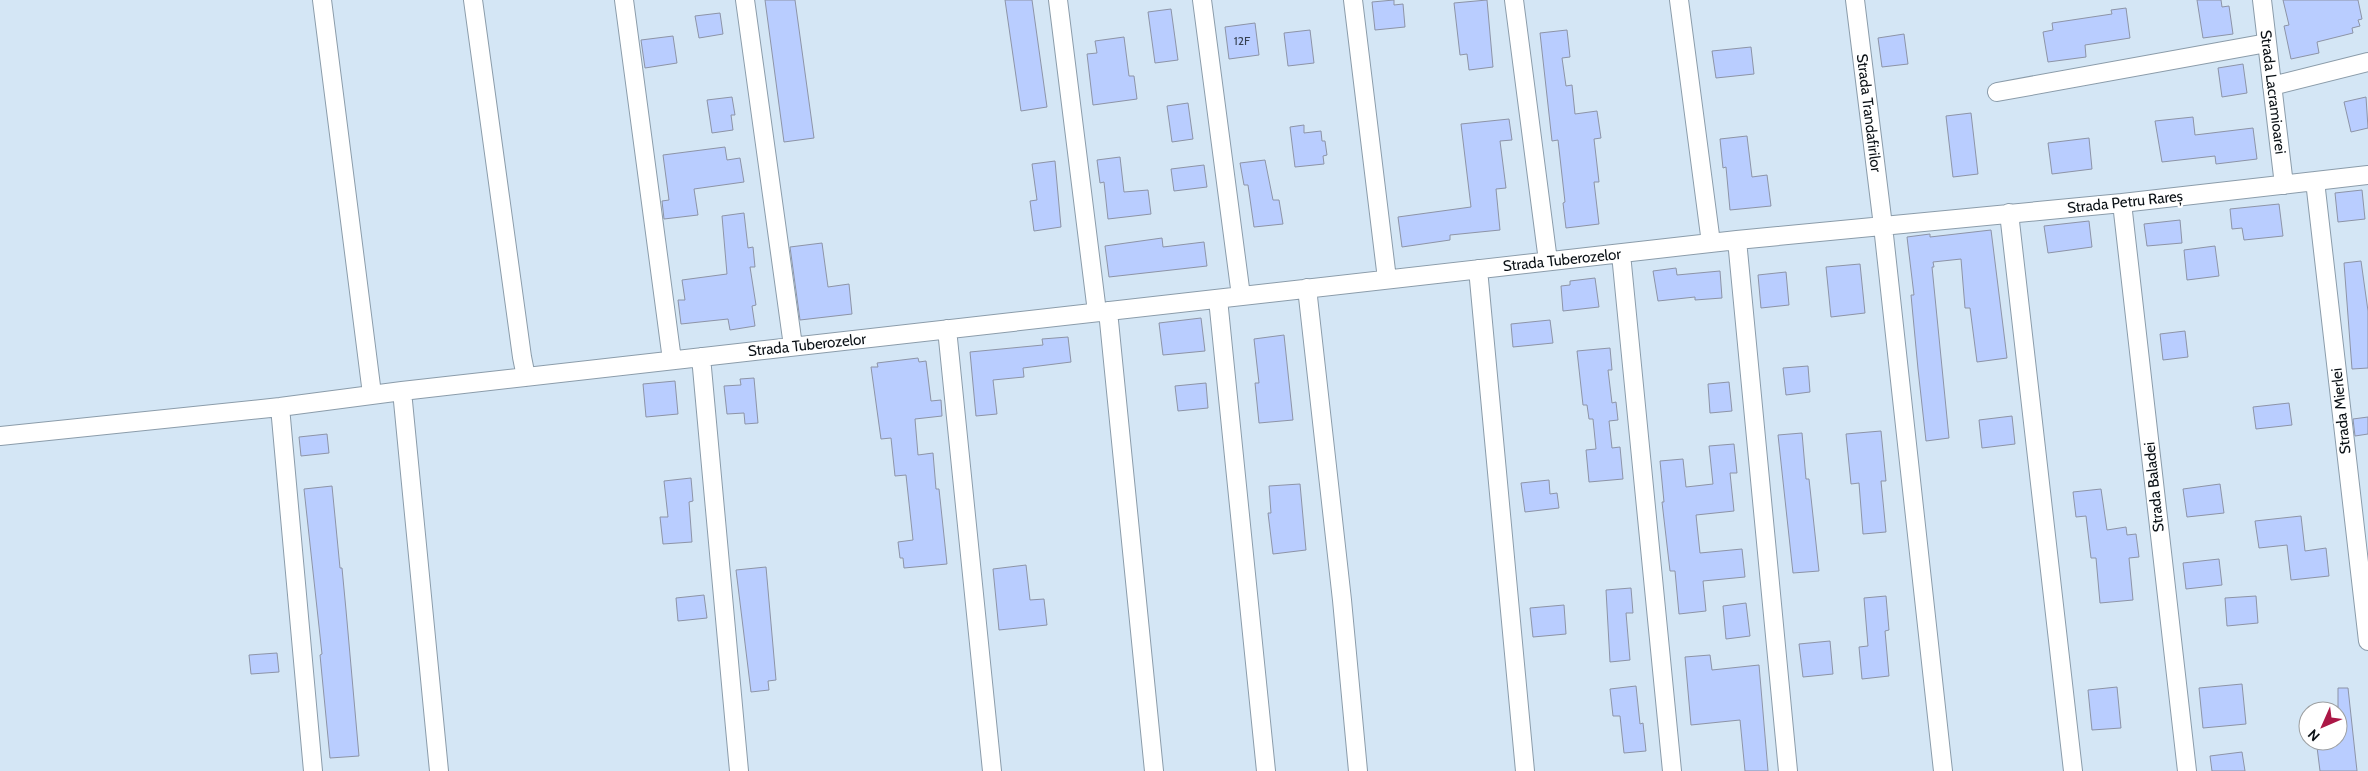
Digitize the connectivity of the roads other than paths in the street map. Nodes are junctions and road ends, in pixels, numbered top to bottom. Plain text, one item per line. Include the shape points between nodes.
1 (322, 0) edge
2 (474, 0) edge
3 (624, 0) edge
4 (745, 0) edge
5 (1058, 0) edge
6 (1202, 0) edge
7 (1353, 0) edge
8 (1514, 0) edge
9 (1679, 0) edge
10 (1855, 0) edge
11 (2262, 0) edge
12 (2266, 43) junction
13 (2368, 62) edge
14 (2272, 86) junction
15 (1996, 92) dead end
16 (2368, 175) edge
17 (2315, 181) junction
18 (2284, 185) junction
19 (2122, 203) junction
20 (2009, 213) junction
21 (1883, 226) junction
22 (1737, 240) junction
23 (1711, 243) junction
24 (1621, 254) junction
25 (1548, 261) junction
26 (1478, 269) junction
27 (1387, 279) junction
28 (1307, 288) junction
29 (1241, 296) junction
30 (1218, 299) junction
31 (1102, 312) junction
32 (947, 329) junction
33 (793, 346) junction
34 (701, 357) junction
35 (672, 360) junction
36 (526, 377) junction
37 (402, 391) junction
38 (372, 394) junction
39 (280, 407) junction
40 (0, 436) edge
41 (2368, 641) edge
42 (312, 771) edge
43 (438, 771) edge
44 (739, 771) edge
45 (992, 771) edge
46 (1154, 771) edge
47 (1266, 771) edge
48 (1358, 771) edge
49 (1525, 771) edge
50 (1672, 771) edge
51 (1788, 771) edge
52 (1943, 771) edge
53 (2073, 771) edge
54 (2186, 771) edge

1 - 38 street
2 - 36 street
3 - 35 street
4 - 33 street
5 - 31 street
6 - 29 street
7 - 27 street
8 - 25 street
9 - 23 street
10 - 21 street, Strada Trandafirilor
11 - 12 street, Strada Lacramioarei
12 - 14 street, Strada Lacramioarei
12 - 15 street
13 - 14 street
14 - 18 street, Strada Lacramioarei
16 - 17 street, Strada Petru Rareș
17 - 18 street, Strada Petru Rareș
17 - 41 street, Strada Mierlei
18 - 19 street, Strada Petru Rareș
19 - 20 street, Strada Petru Rareș
19 - 54 street, Strada Baladei
20 - 21 street, Strada Petru Rareș
20 - 53 street
21 - 22 street, Strada Tuberozelor
21 - 52 street, Strada Trandafirilor
22 - 23 street, Strada Tuberozelor
22 - 51 street
23 - 24 street, Strada Tuberozelor
24 - 25 street, Strada Tuberozelor
24 - 50 street
25 - 26 street, Strada Tuberozelor
26 - 27 street, Strada Tuberozelor
26 - 49 street
27 - 28 street, Strada Tuberozelor
28 - 29 street, Strada Tuberozelor
28 - 48 street
29 - 30 street, Strada Tuberozelor
30 - 31 street, Strada Tuberozelor
30 - 47 street
31 - 32 street, Strada Tuberozelor
31 - 46 street
32 - 33 street, Strada Tuberozelor
32 - 45 street
33 - 34 street, Strada Tuberozelor
34 - 35 street, Strada Tuberozelor
34 - 44 street
35 - 36 street, Strada Tuberozelor
36 - 37 street, Strada Tuberozelor
37 - 38 street, Strada Tuberozelor
37 - 43 street
38 - 39 street, Strada Tuberozelor
39 - 40 street, Strada Tuberozelor
39 - 42 street

